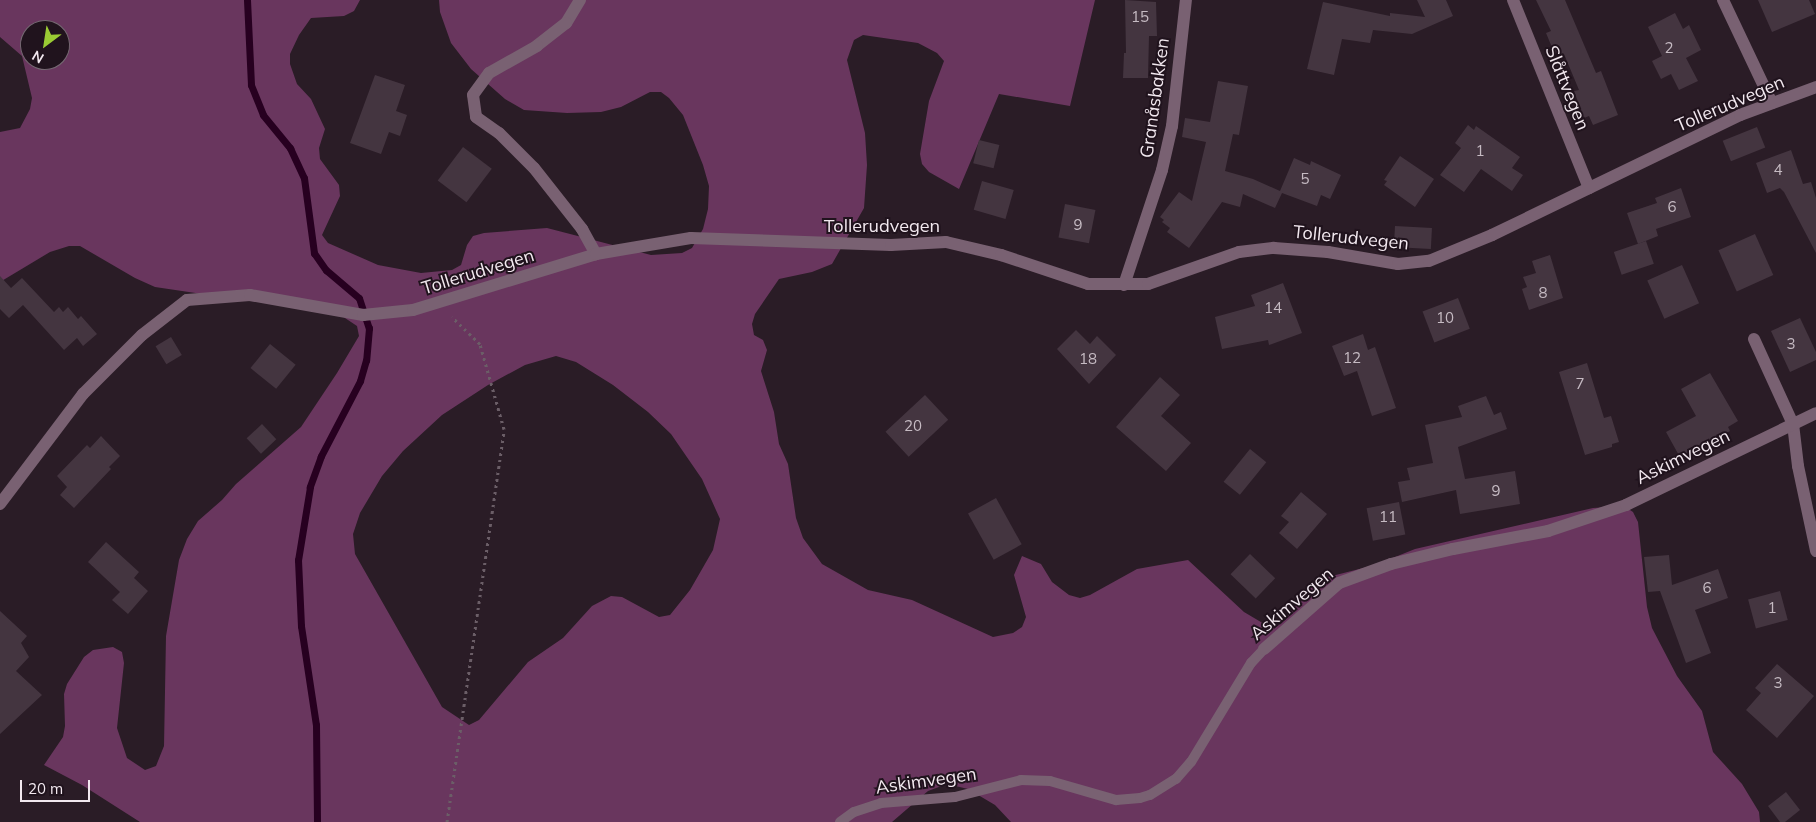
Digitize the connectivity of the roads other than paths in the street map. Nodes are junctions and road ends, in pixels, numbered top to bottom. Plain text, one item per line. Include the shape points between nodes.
1 (580, 0) edge
2 (1186, 0) edge
3 (1513, 0) edge
4 (1723, 0) edge
5 (1816, 87) edge
6 (1772, 103) junction
7 (1589, 188) junction
8 (596, 254) junction
9 (1124, 284) junction
10 (1754, 339) dead end
11 (1816, 412) edge
12 (1793, 424) junction
13 (0, 504) edge
14 (1816, 550) edge
15 (1264, 649) joint
16 (840, 822) edge

1 - 8 street via 566,24 537,46 489,73 472,95 476,117 499,133 534,168 582,229
2 - 9 street, Granåsbakken via 1172,126 1162,170
3 - 7 street, Slåttvegen
4 - 6 street
5 - 6 street, Tollerudvegen
6 - 7 street, Tollerudvegen
7 - 9 street, Tollerudvegen via 1492,236 1428,260 1398,264 1328,252 1274,248 1239,252 1148,284
8 - 9 street, Tollerudvegen via 691,238 882,245 946,242 1001,255 1088,284
8 - 13 street, Tollerudvegen via 413,310 363,315 250,295 187,300 142,335 83,394
10 - 12 street
11 - 12 street, Askimvegen
12 - 14 street via 1798,466
12 - 15 street, Askimvegen via 1609,511 1548,532 1391,564 1339,583
15 - 16 lane, Askimvegen via 1251,663 1191,762 1176,779 1150,795 1116,800 1050,780 1021,780 955,797 881,802 854,812

